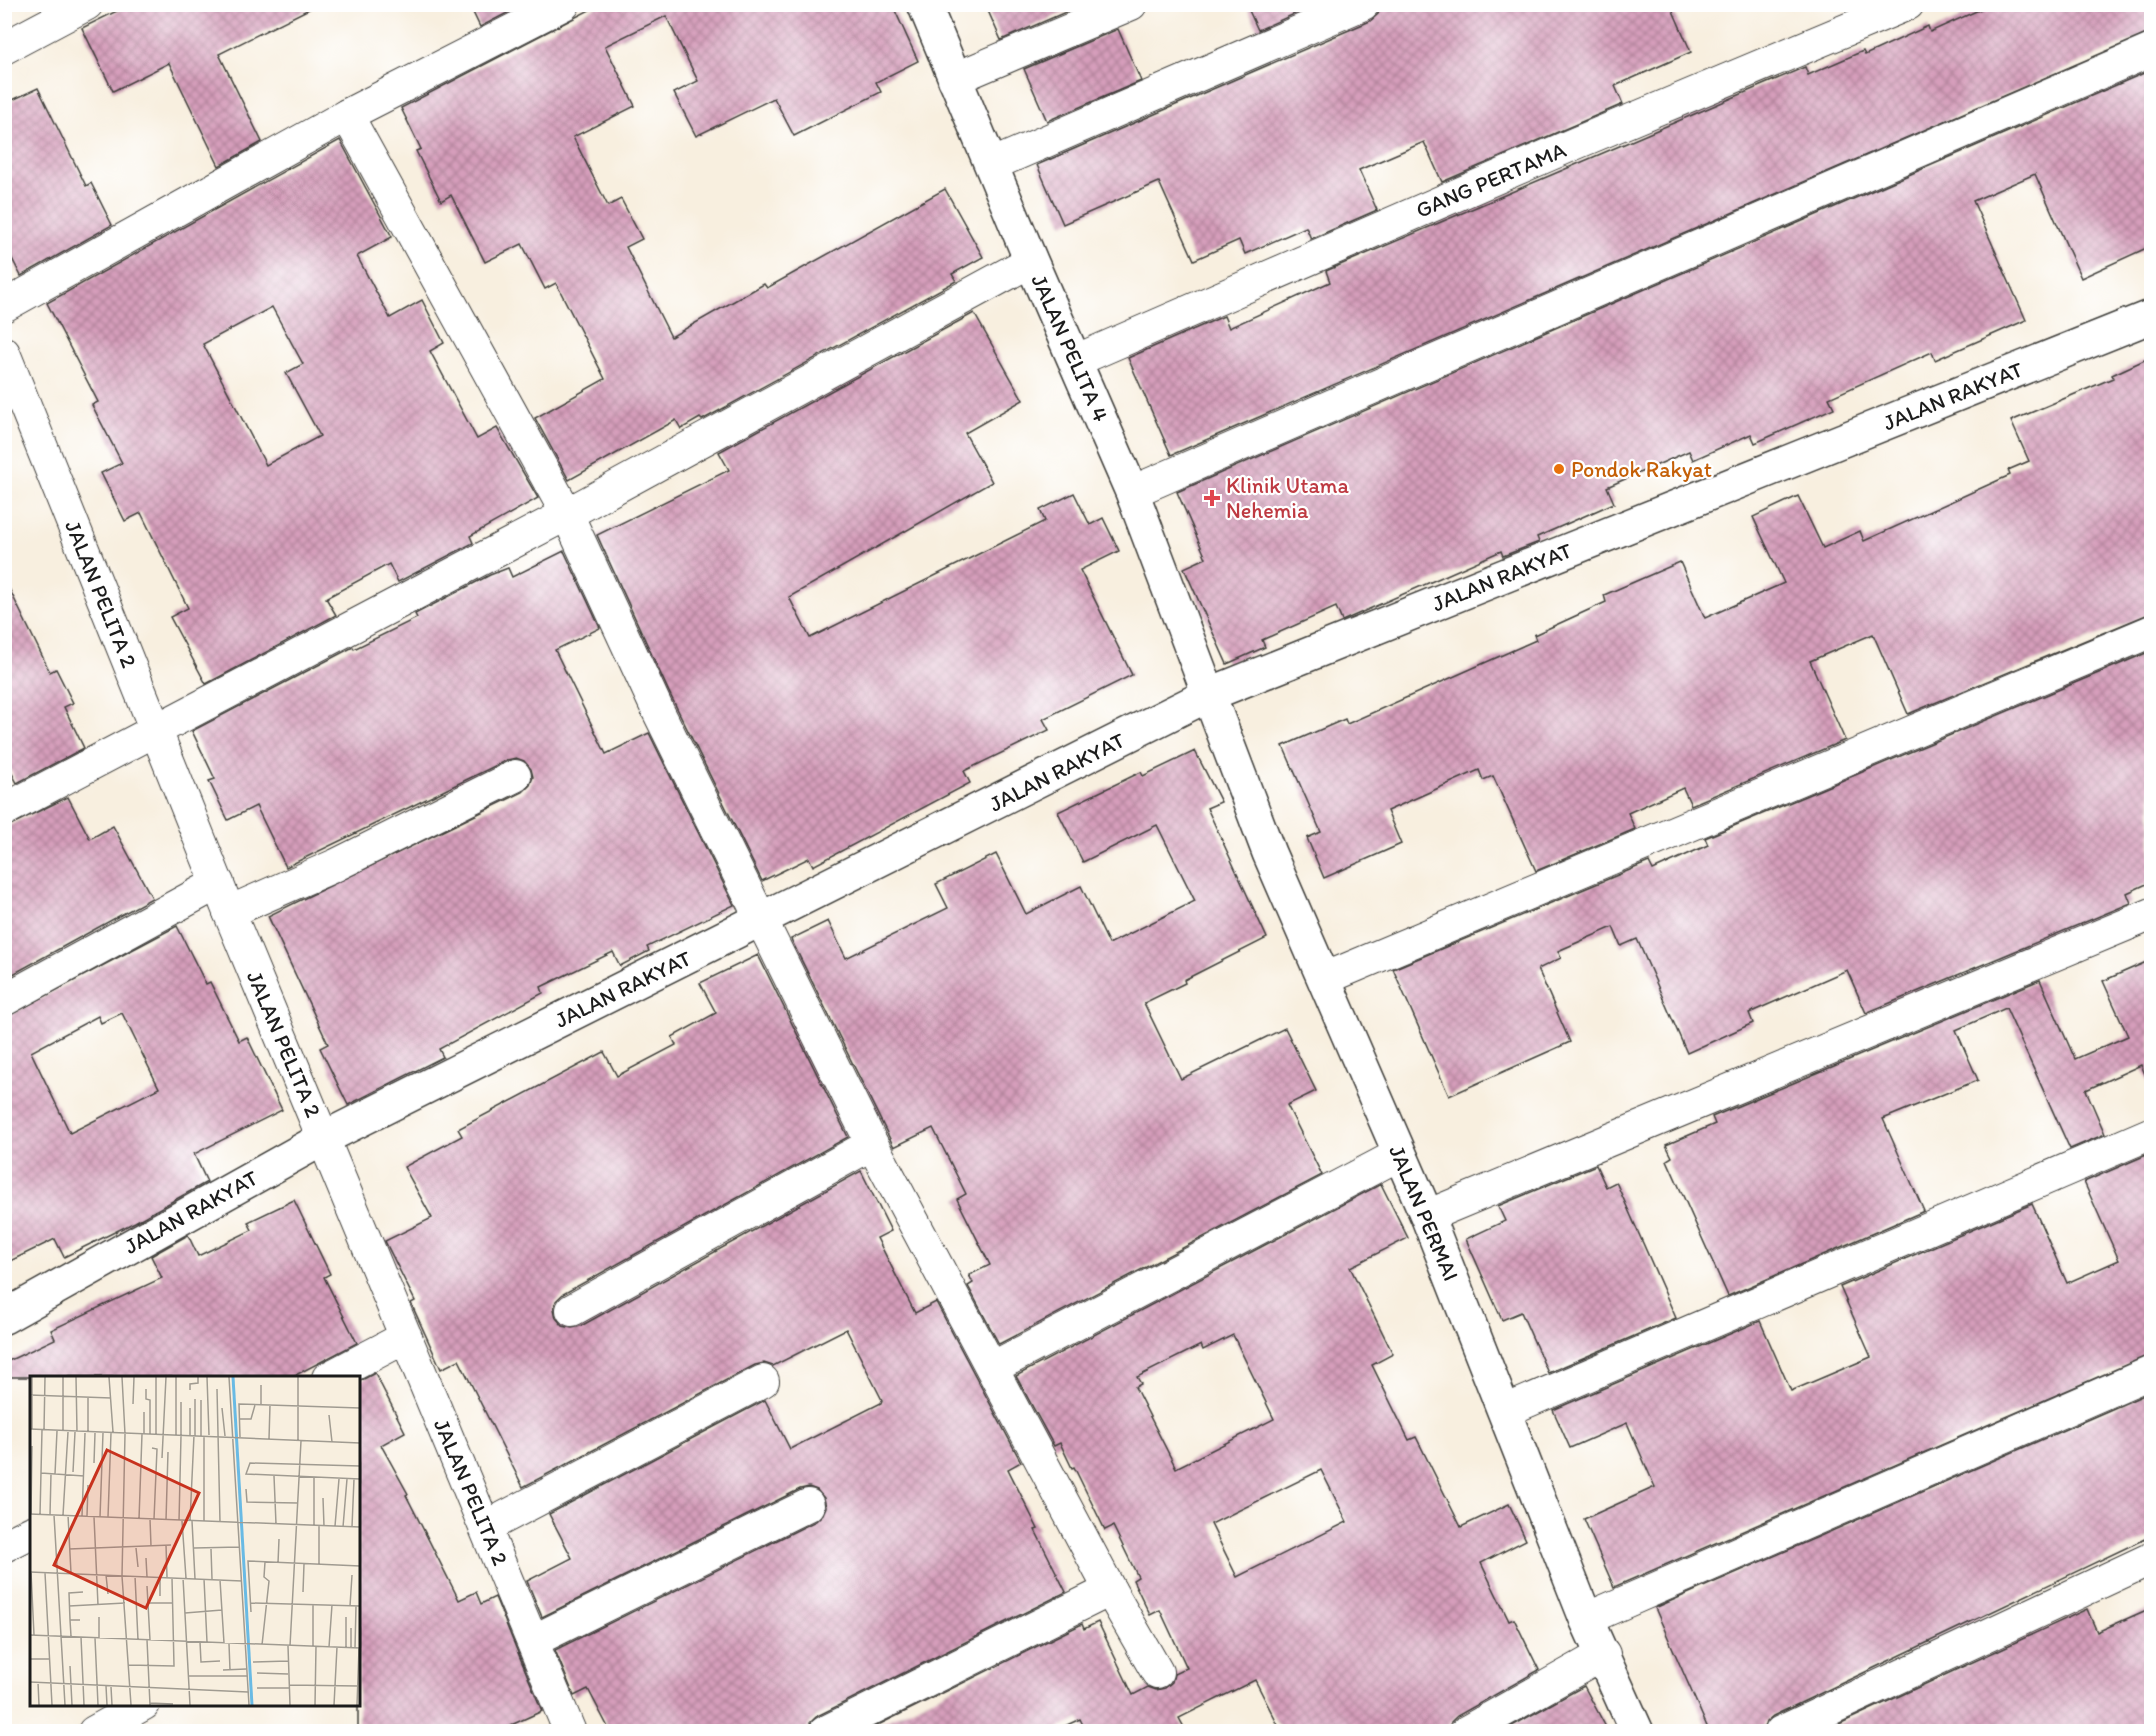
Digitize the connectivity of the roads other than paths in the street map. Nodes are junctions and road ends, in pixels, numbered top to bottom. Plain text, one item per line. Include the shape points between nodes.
1 (87, 4) edge
2 (564, 4) edge
3 (924, 4) edge
4 (1131, 4) edge
5 (1363, 4) edge
6 (1908, 4) edge
7 (4, 48) edge
8 (2151, 50) edge
9 (954, 79) junction
10 (347, 115) junction
11 (991, 165) junction
12 (1031, 261) junction
13 (4, 306) edge
14 (2151, 316) edge
15 (4, 353) edge
16 (1077, 360) junction
17 (1132, 492) junction
18 (567, 514) junction
19 (2151, 631) edge
20 (1210, 694) junction
21 (156, 729) junction
22 (514, 776) dead end
23 (4, 810) edge
24 (218, 883) junction
25 (229, 912) junction
26 (2151, 914) edge
27 (762, 921) junction
28 (1324, 979) junction
29 (4, 1000) edge
30 (2151, 1133) edge
31 (324, 1137) junction
32 (872, 1144) junction
33 (1400, 1154) junction
34 (1427, 1216) junction
35 (572, 1310) dead end
36 (4, 1317) edge
37 (406, 1337) junction
38 (992, 1368) junction
39 (2151, 1372) edge
40 (330, 1376) edge
41 (763, 1381) dead end
42 (1505, 1411) junction
43 (808, 1504) dead end
44 (486, 1527) junction
45 (30, 1533) edge
46 (4, 1546) edge
47 (2151, 1558) edge
48 (1110, 1590) junction
49 (1586, 1619) junction
50 (533, 1641) junction
51 (1604, 1654) junction
52 (1157, 1672) dead end
53 (140, 1706) edge
54 (562, 1729) edge
55 (94, 1731) edge
56 (825, 1731) edge
57 (1466, 1731) edge
58 (1636, 1731) edge
59 (1781, 1731) edge

1 - 7 street
2 - 10 street
3 - 9 street, JALAN PELITA 4
4 - 9 street
5 - 11 street
6 - 16 street, GANG PERTAMA
8 - 17 street
9 - 11 street, JALAN PELITA 4
10 - 13 street
10 - 18 street
11 - 12 street, JALAN PELITA 4
12 - 16 street, JALAN PELITA 4
12 - 18 street
14 - 20 street, JALAN RAKYAT
15 - 21 street, JALAN PELITA 2
16 - 17 street, JALAN PELITA 4
17 - 20 street, JALAN PELITA 4
18 - 21 street
18 - 27 street via 658,711
19 - 28 street
20 - 27 street, JALAN RAKYAT
20 - 28 street, JALAN PERMAI via 1269,853
21 - 23 street
21 - 24 street, JALAN PELITA 2
22 - 25 street via 336,865
24 - 25 street, JALAN PELITA 2
24 - 29 street
25 - 31 street, JALAN PELITA 2
26 - 34 street
27 - 31 street, JALAN RAKYAT
27 - 32 street
28 - 33 street, JALAN PERMAI
30 - 42 street
31 - 36 street, JALAN RAKYAT
31 - 37 street, JALAN PELITA 2
32 - 35 street
32 - 38 street
33 - 34 street, JALAN PERMAI
33 - 38 street
34 - 42 street, JALAN PERMAI
37 - 40 street
37 - 44 street, JALAN PELITA 2
38 - 48 street
39 - 49 street
41 - 44 street
42 - 49 street, JALAN PERMAI
43 - 50 street
44 - 50 street, JALAN PELITA 2
45 - 46 street
47 - 59 street
48 - 52 street
48 - 56 street
49 - 51 street, JALAN PERMAI
50 - 54 street, JALAN PELITA 2
51 - 57 street
51 - 58 street, JALAN PERMAI
53 - 55 street

